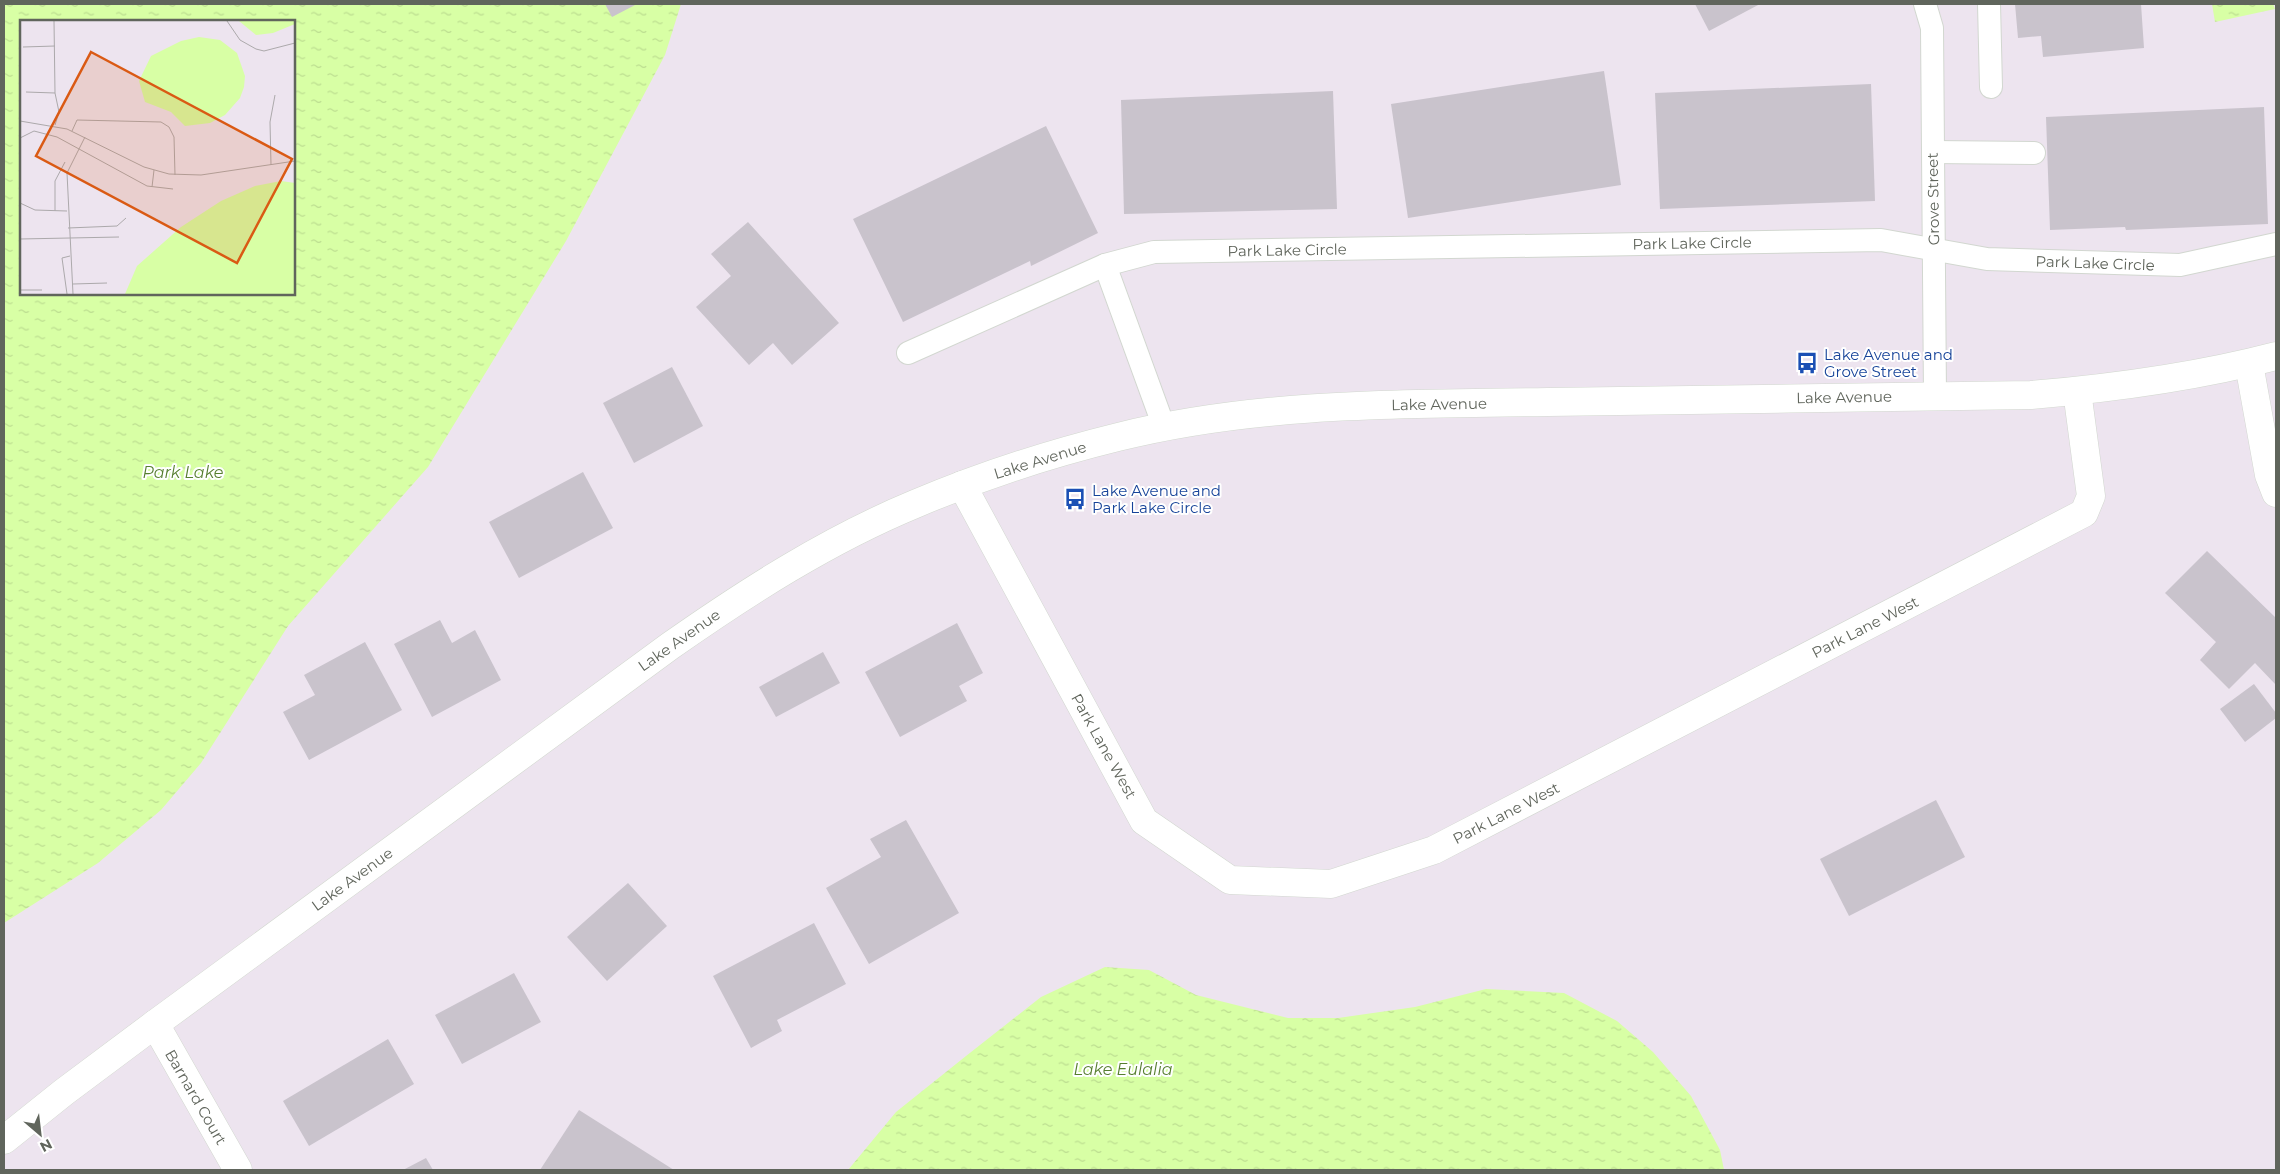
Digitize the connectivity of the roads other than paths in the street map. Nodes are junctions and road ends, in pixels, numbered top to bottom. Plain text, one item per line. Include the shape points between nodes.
1 (1925, 4) edge
2 (1989, 4) edge
3 (1991, 87) dead end
4 (1933, 152) junction
5 (2034, 153) dead end
6 (2276, 244) edge
7 (1934, 250) junction
8 (1105, 265) junction
9 (908, 353) dead end
10 (2276, 356) edge
11 (2249, 364) junction
12 (2078, 391) junction
13 (1936, 396) junction
14 (1164, 427) junction
15 (962, 486) junction
16 (2276, 493) edge
17 (155, 1024) junction
18 (4, 1140) edge
19 (238, 1170) edge

1 - 4 lane, Grove Street via 1932,28
2 - 3 lane
4 - 5 lane
4 - 7 lane, Grove Street
6 - 7 lane, Park Lake Circle via 2180,265 1987,260
7 - 8 lane, Park Lake Circle via 1881,240 1154,252
7 - 13 lane, Grove Street
8 - 9 lane, Park Lake Circle
8 - 14 lane
10 - 11 main road, Lake Avenue
11 - 12 main road, Lake Avenue
11 - 16 main road via 2269,475
12 - 13 main road, Lake Avenue
12 - 15 main road, Park Lane West via 2091,496 2084,513 1434,850 1331,884 1230,880 1144,821
13 - 14 main road, Lake Avenue via 1393,405 1271,412
14 - 15 main road, Lake Avenue via 1063,452
15 - 17 main road, Lake Avenue via 865,528 730,604
17 - 18 main road, Lake Avenue
17 - 19 main road, Barnard Court

